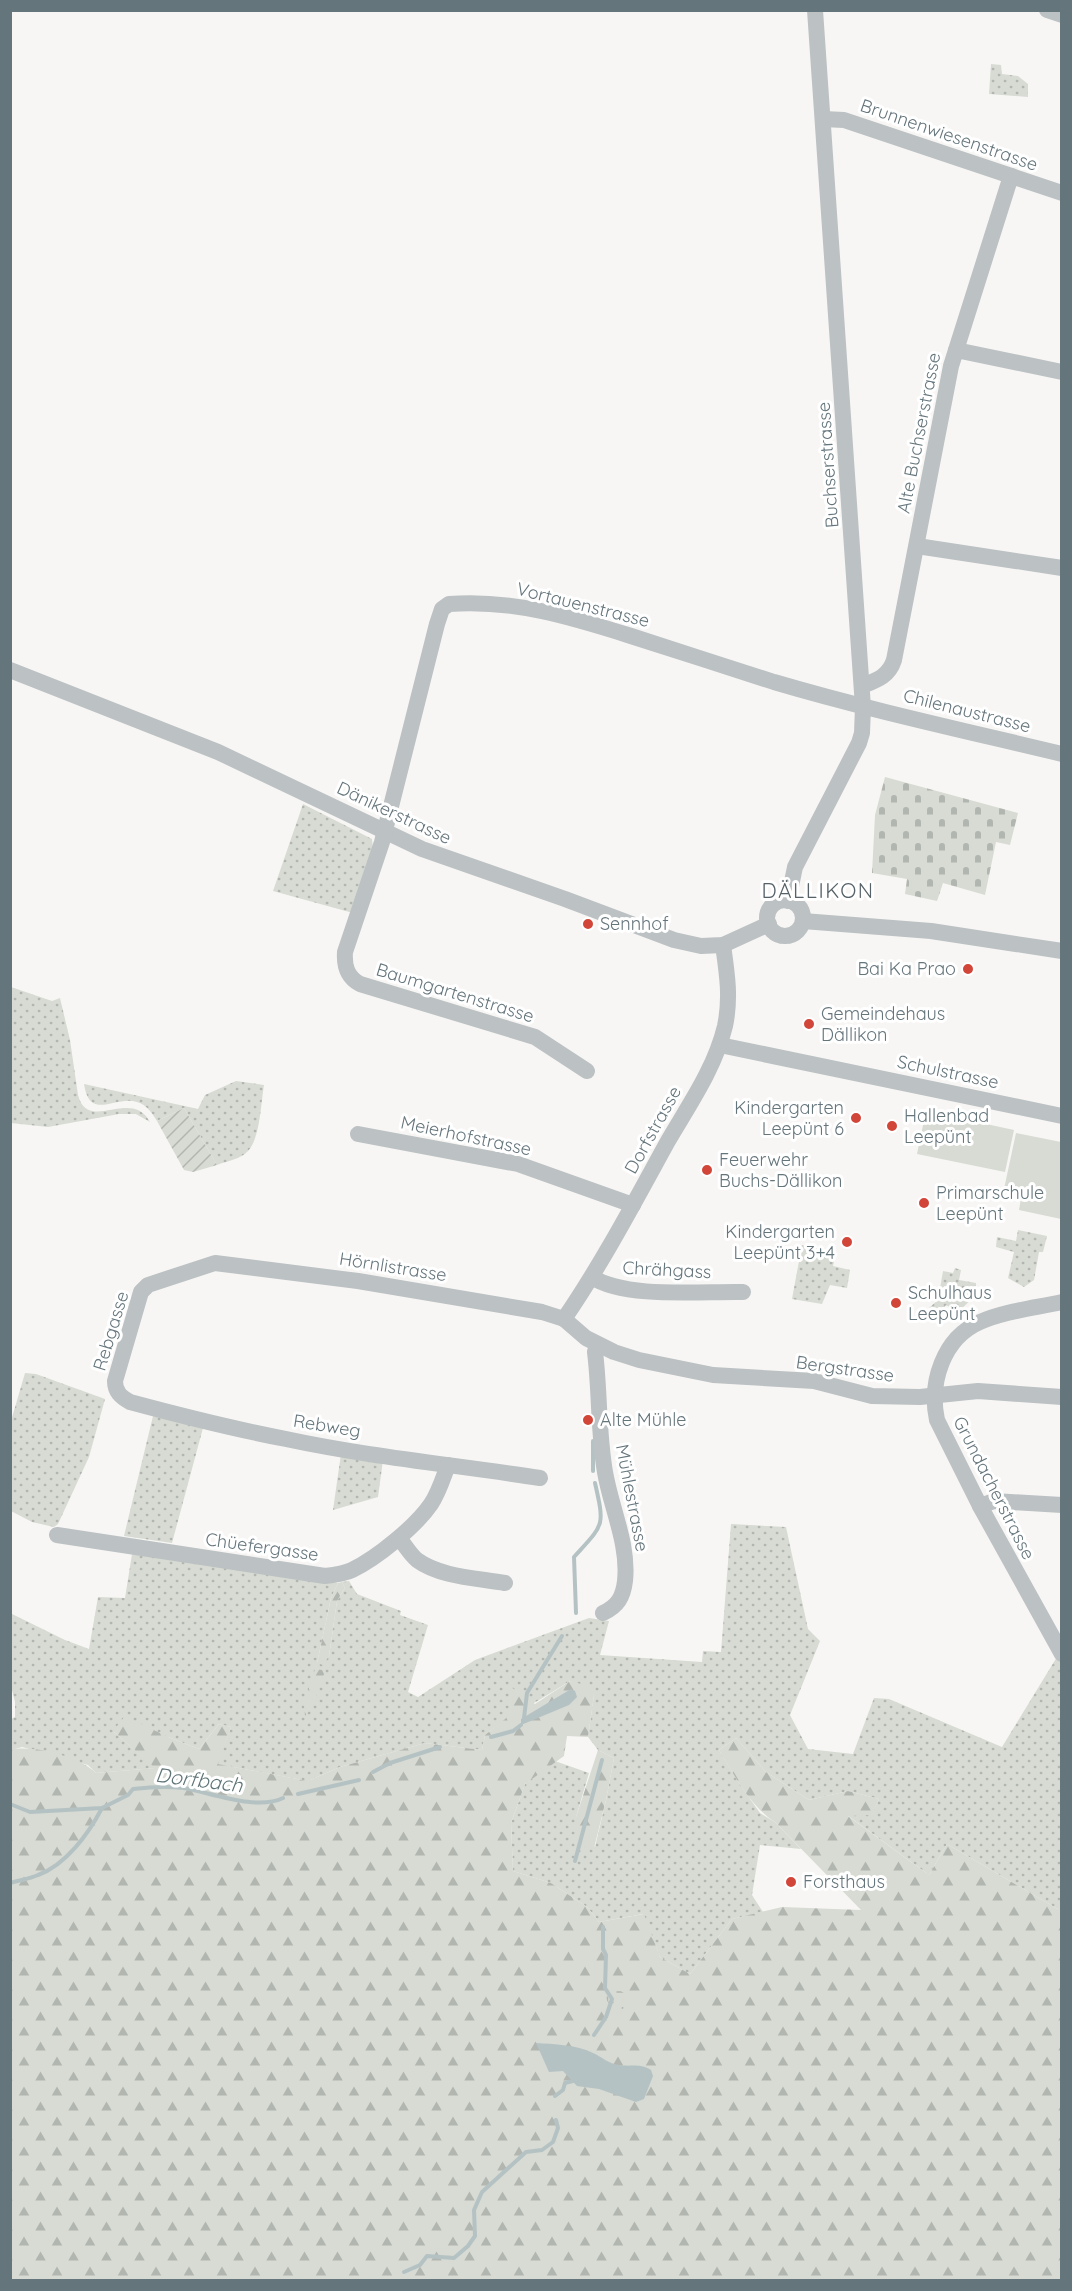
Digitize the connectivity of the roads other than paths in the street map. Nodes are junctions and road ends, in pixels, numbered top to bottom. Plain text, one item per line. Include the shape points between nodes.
1 (815, 10) edge
2 (1047, 10) edge
3 (1062, 15) edge
4 (823, 119) junction
5 (1011, 176) junction
6 (1062, 193) edge
7 (956, 350) junction
8 (1062, 372) edge
9 (917, 546) junction
10 (1062, 568) edge
11 (10, 670) edge
12 (862, 686) junction
13 (863, 707) junction
14 (1062, 754) edge
15 (384, 830) junction
16 (788, 901) junction
17 (803, 921) junction
18 (769, 924) junction
19 (723, 945) junction
20 (1062, 951) edge
21 (720, 1045) junction
22 (587, 1071) dead end
23 (1062, 1116) edge
24 (358, 1134) dead end
25 (633, 1205) junction
26 (215, 1263) joint
27 (592, 1277) junction
28 (743, 1292) dead end
29 (1062, 1302) edge
30 (564, 1319) junction
31 (597, 1345) junction
32 (115, 1389) joint
33 (935, 1396) junction
34 (1062, 1397) edge
35 (448, 1465) junction
36 (540, 1478) dead end
37 (1062, 1505) edge
38 (980, 1506) junction
39 (57, 1535) dead end
40 (399, 1538) junction
41 (505, 1583) dead end
42 (603, 1613) dead end
43 (1062, 1654) edge

1 - 4 street, Buchserstrasse
2 - 3 street
4 - 5 street, Brunnenwiesenstrasse via 844,120
4 - 12 street, Buchserstrasse
5 - 6 street, Brunnenwiesenstrasse
5 - 7 street, Alte Buchserstrasse
7 - 8 street
7 - 9 street, Alte Buchserstrasse
9 - 10 street
9 - 12 street, Alte Buchserstrasse via 891,669 880,679
11 - 15 street, Dänikerstrasse via 218,752
12 - 13 street, Buchserstrasse
13 - 14 street, Chilenaustrasse
13 - 15 street, Vortauenstrasse via 532,608 449,604 442,609 437,624
13 - 16 street, Buchserstrasse via 857,749 806,843
15 - 19 street, Dänikerstrasse via 422,849 674,940 701,946
15 - 22 street, Baumgartenstrasse via 345,952 347,970 353,980 535,1037
16 - 17 street via 800,908
16 - 18 street via 771,907
17 - 18 street via 797,931 787,936 776,933
17 - 20 street via 931,931
18 - 19 street, Dänikerstrasse
19 - 21 street, Dorfstrasse via 729,994
21 - 23 street, Schulstrasse
21 - 25 street, Dorfstrasse
24 - 25 street, Meierhofstrasse via 518,1164
25 - 27 street, Dorfstrasse
26 - 30 street, Hörnlistrasse via 358,1281
26 - 32 street, Rebgasse via 148,1285 141,1292 116,1373
27 - 28 street, Chrähgass via 609,1286 663,1292
27 - 30 street, Dorfstrasse
29 - 33 street, Grundacherstrasse via 980,1322 961,1335 942,1358
30 - 31 street, Bergstrasse
31 - 33 street, Bergstrasse via 639,1360 713,1375 814,1381 872,1396
31 - 42 street, Mühlestrasse via 602,1454 625,1567 620,1601
32 - 35 street, Rebweg via 130,1402 287,1440
33 - 34 street, Bergstrasse via 998,1391
33 - 38 street, Grundacherstrasse via 936,1420
35 - 36 street, Rebweg
35 - 40 street, Chüefergasse via 430,1504
37 - 38 street via 994,1501
38 - 43 street, Grundacherstrasse
39 - 40 street, Chüefergasse via 325,1576 354,1569
40 - 41 street via 425,1564 449,1573

